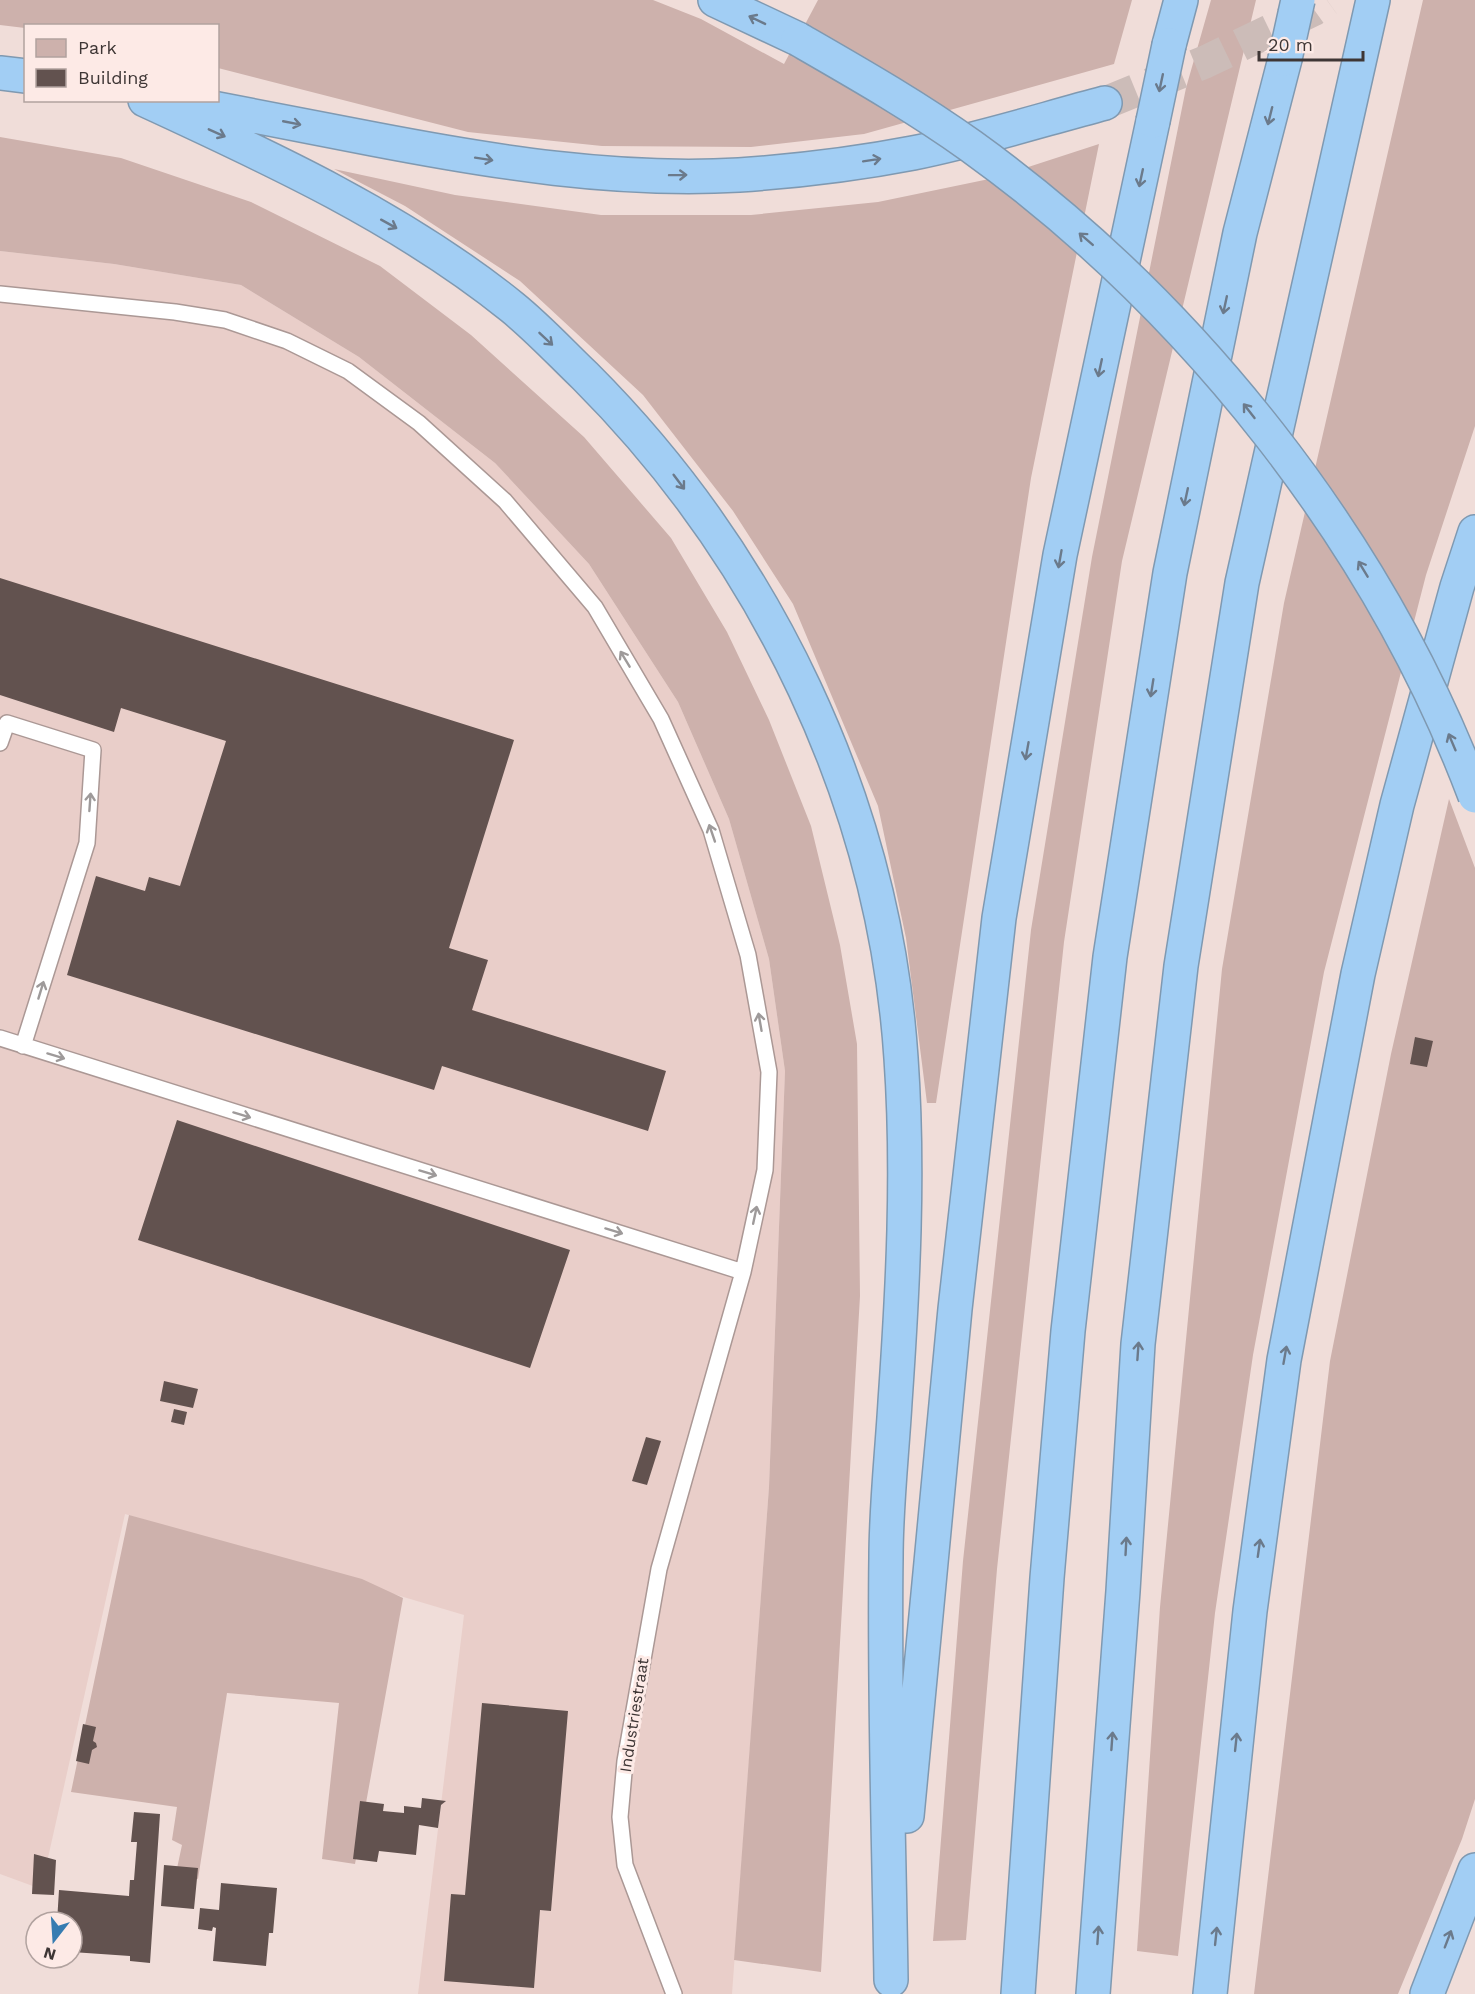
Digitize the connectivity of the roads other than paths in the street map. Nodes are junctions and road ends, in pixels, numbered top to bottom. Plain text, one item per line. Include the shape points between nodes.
1 (716, 0) edge
2 (1181, 0) edge
3 (1298, 0) edge
4 (1372, 2) edge
5 (0, 73) edge
6 (24, 76) edge
7 (149, 102) edge
8 (182, 102) edge
9 (1105, 103) tunnel mouth
10 (0, 294) edge
11 (1475, 532) edge
12 (0, 743) edge
13 (1475, 796) edge
14 (0, 1038) edge
15 (23, 1046) junction
16 (743, 1272) junction
17 (1475, 1870) edge
18 (890, 1987) edge
19 (1018, 1991) edge
20 (674, 1994) edge
21 (1093, 1994) edge
22 (1210, 1994) edge
23 (1427, 1994) edge

13 -> 1 highway, bridge via 1425,682 1361,565 1292,464 1224,378 1127,277 1016,180 888,90 798,39
2 -> 18 highway, bridge via 1060,555 999,918 955,1309
3 -> 19 highway, bridge via 1240,233 1170,573 1110,957 1067,1343
21 -> 4 highway via 1138,1344 1181,966 1242,583
5 - 6 highway
7 -> 18 highway via 273,159 400,230 513,308 567,359 624,415 711,525 792,662 838,765 858,827 886,943 901,1050 904,1112 902,1295 886,1553
8 -> 9 highway via 455,155 528,166 666,176 738,175 867,162 965,141
16 -> 10 lane, Industriestraat via 765,1170 769,1072 748,955 711,830 661,719 595,607 505,501 419,423 348,371 287,341 225,320
22 -> 11 highway via 1250,1611 1284,1360 1358,974 1397,805
15 -> 12 lane via 87,843 93,750 7,723
14 - 15 lane
15 -> 16 lane
16 - 20 lane, Industriestraat via 659,1569 625,1761 620,1817 625,1865
23 -> 17 highway

